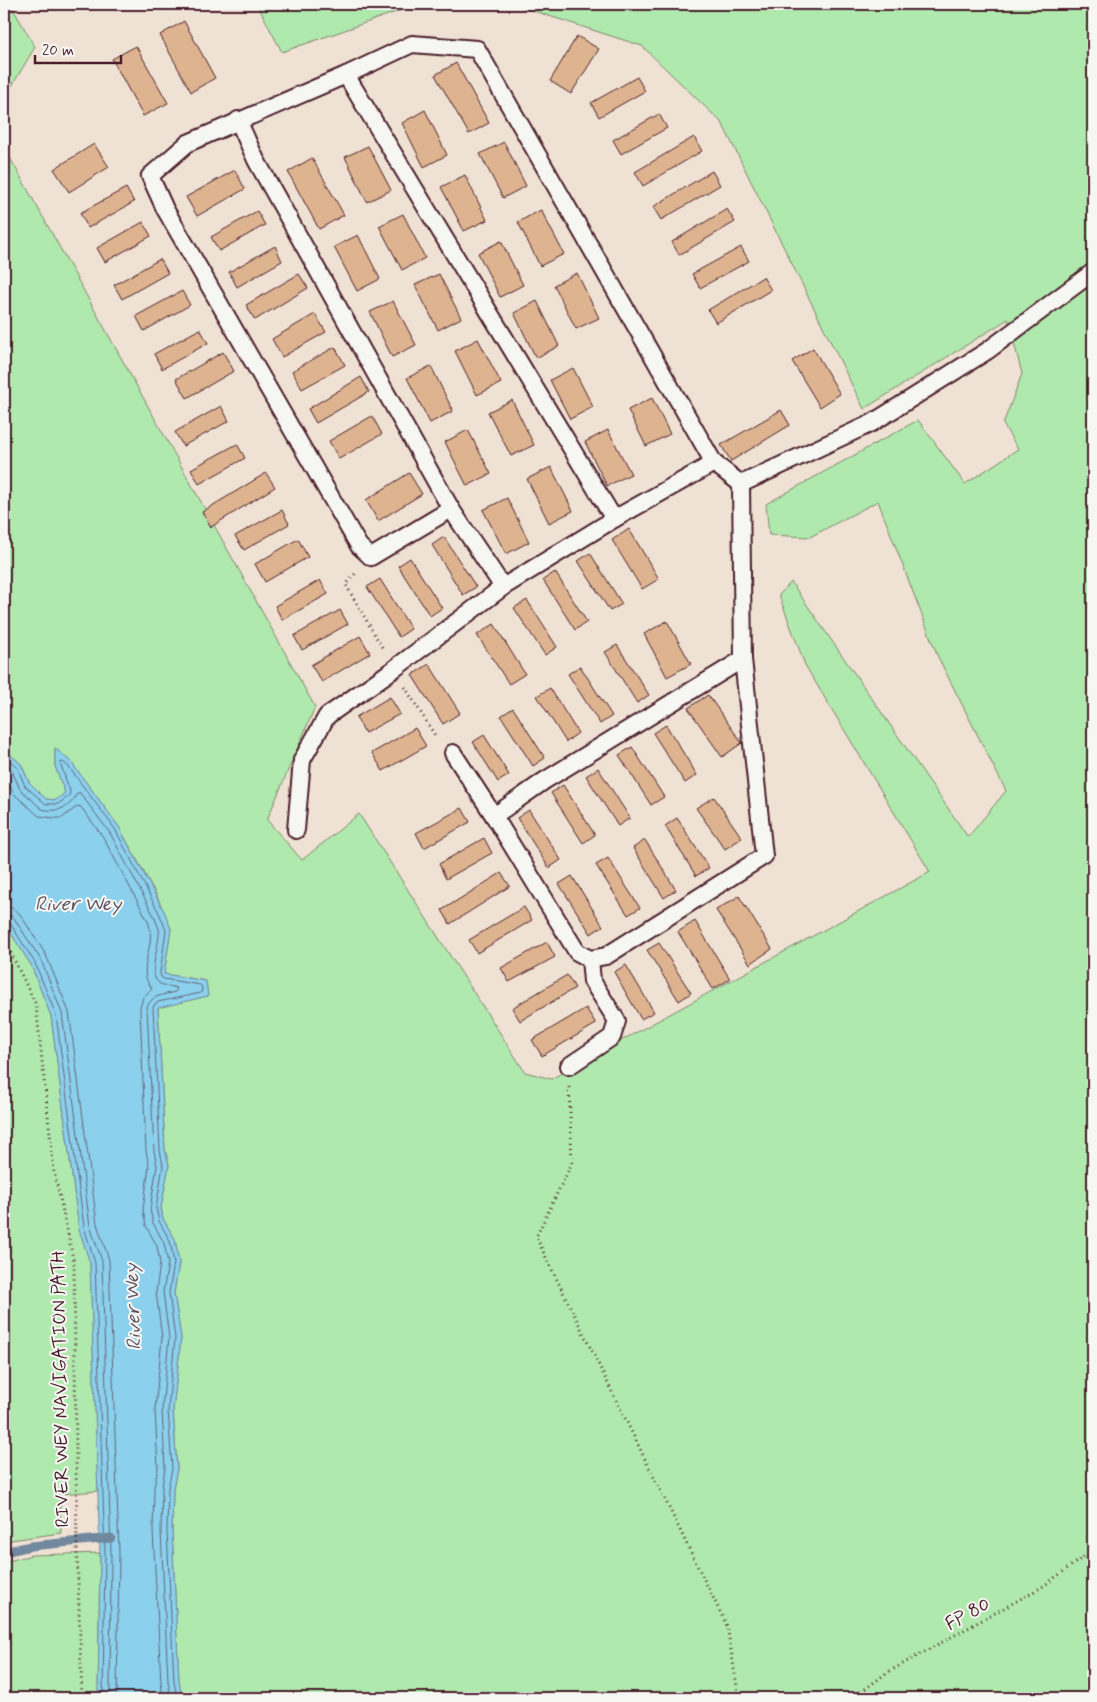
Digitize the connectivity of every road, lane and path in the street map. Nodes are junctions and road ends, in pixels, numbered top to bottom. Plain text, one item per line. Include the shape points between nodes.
1 (346, 75) junction
2 (238, 120) junction
3 (1093, 272) edge
4 (714, 463) junction
5 (741, 484) junction
6 (451, 510) junction
7 (614, 519) junction
8 (371, 557) junction
9 (503, 587) junction
10 (743, 659) junction
11 (394, 669) junction
12 (453, 753) joint
13 (494, 816) junction
14 (296, 830) dead end
15 (4, 939) edge
16 (590, 959) junction
17 (568, 1066) joint
18 (1093, 1550) edge
19 (82, 1698) edge
20 (738, 1698) edge
21 (853, 1698) edge

1 - 2 lane
1 - 4 lane via 412,44 477,49
1 - 7 lane
2 - 6 lane via 256,160
2 - 8 lane via 188,143 150,176 165,209 359,546
3 - 5 lane via 987,351 872,423
4 - 5 lane
4 - 7 lane
5 - 10 lane
6 - 8 lane
6 - 9 lane
7 - 9 lane
8 - 11 path via 346,585
9 - 11 lane
10 - 13 lane via 544,781
10 - 16 lane via 764,856 606,956
11 - 12 path via 444,750
11 - 14 lane via 327,716 302,760
12 - 13 lane
13 - 16 lane via 577,952
15 - 19 path, RIVER WEY NAVIGATION PATH via 36,1006 54,1171 74,1262
16 - 17 lane via 592,981 618,1021 612,1037
17 - 20 path via 572,1163 536,1237 727,1626
18 - 21 path, FP 80 via 1042,1587 888,1672

